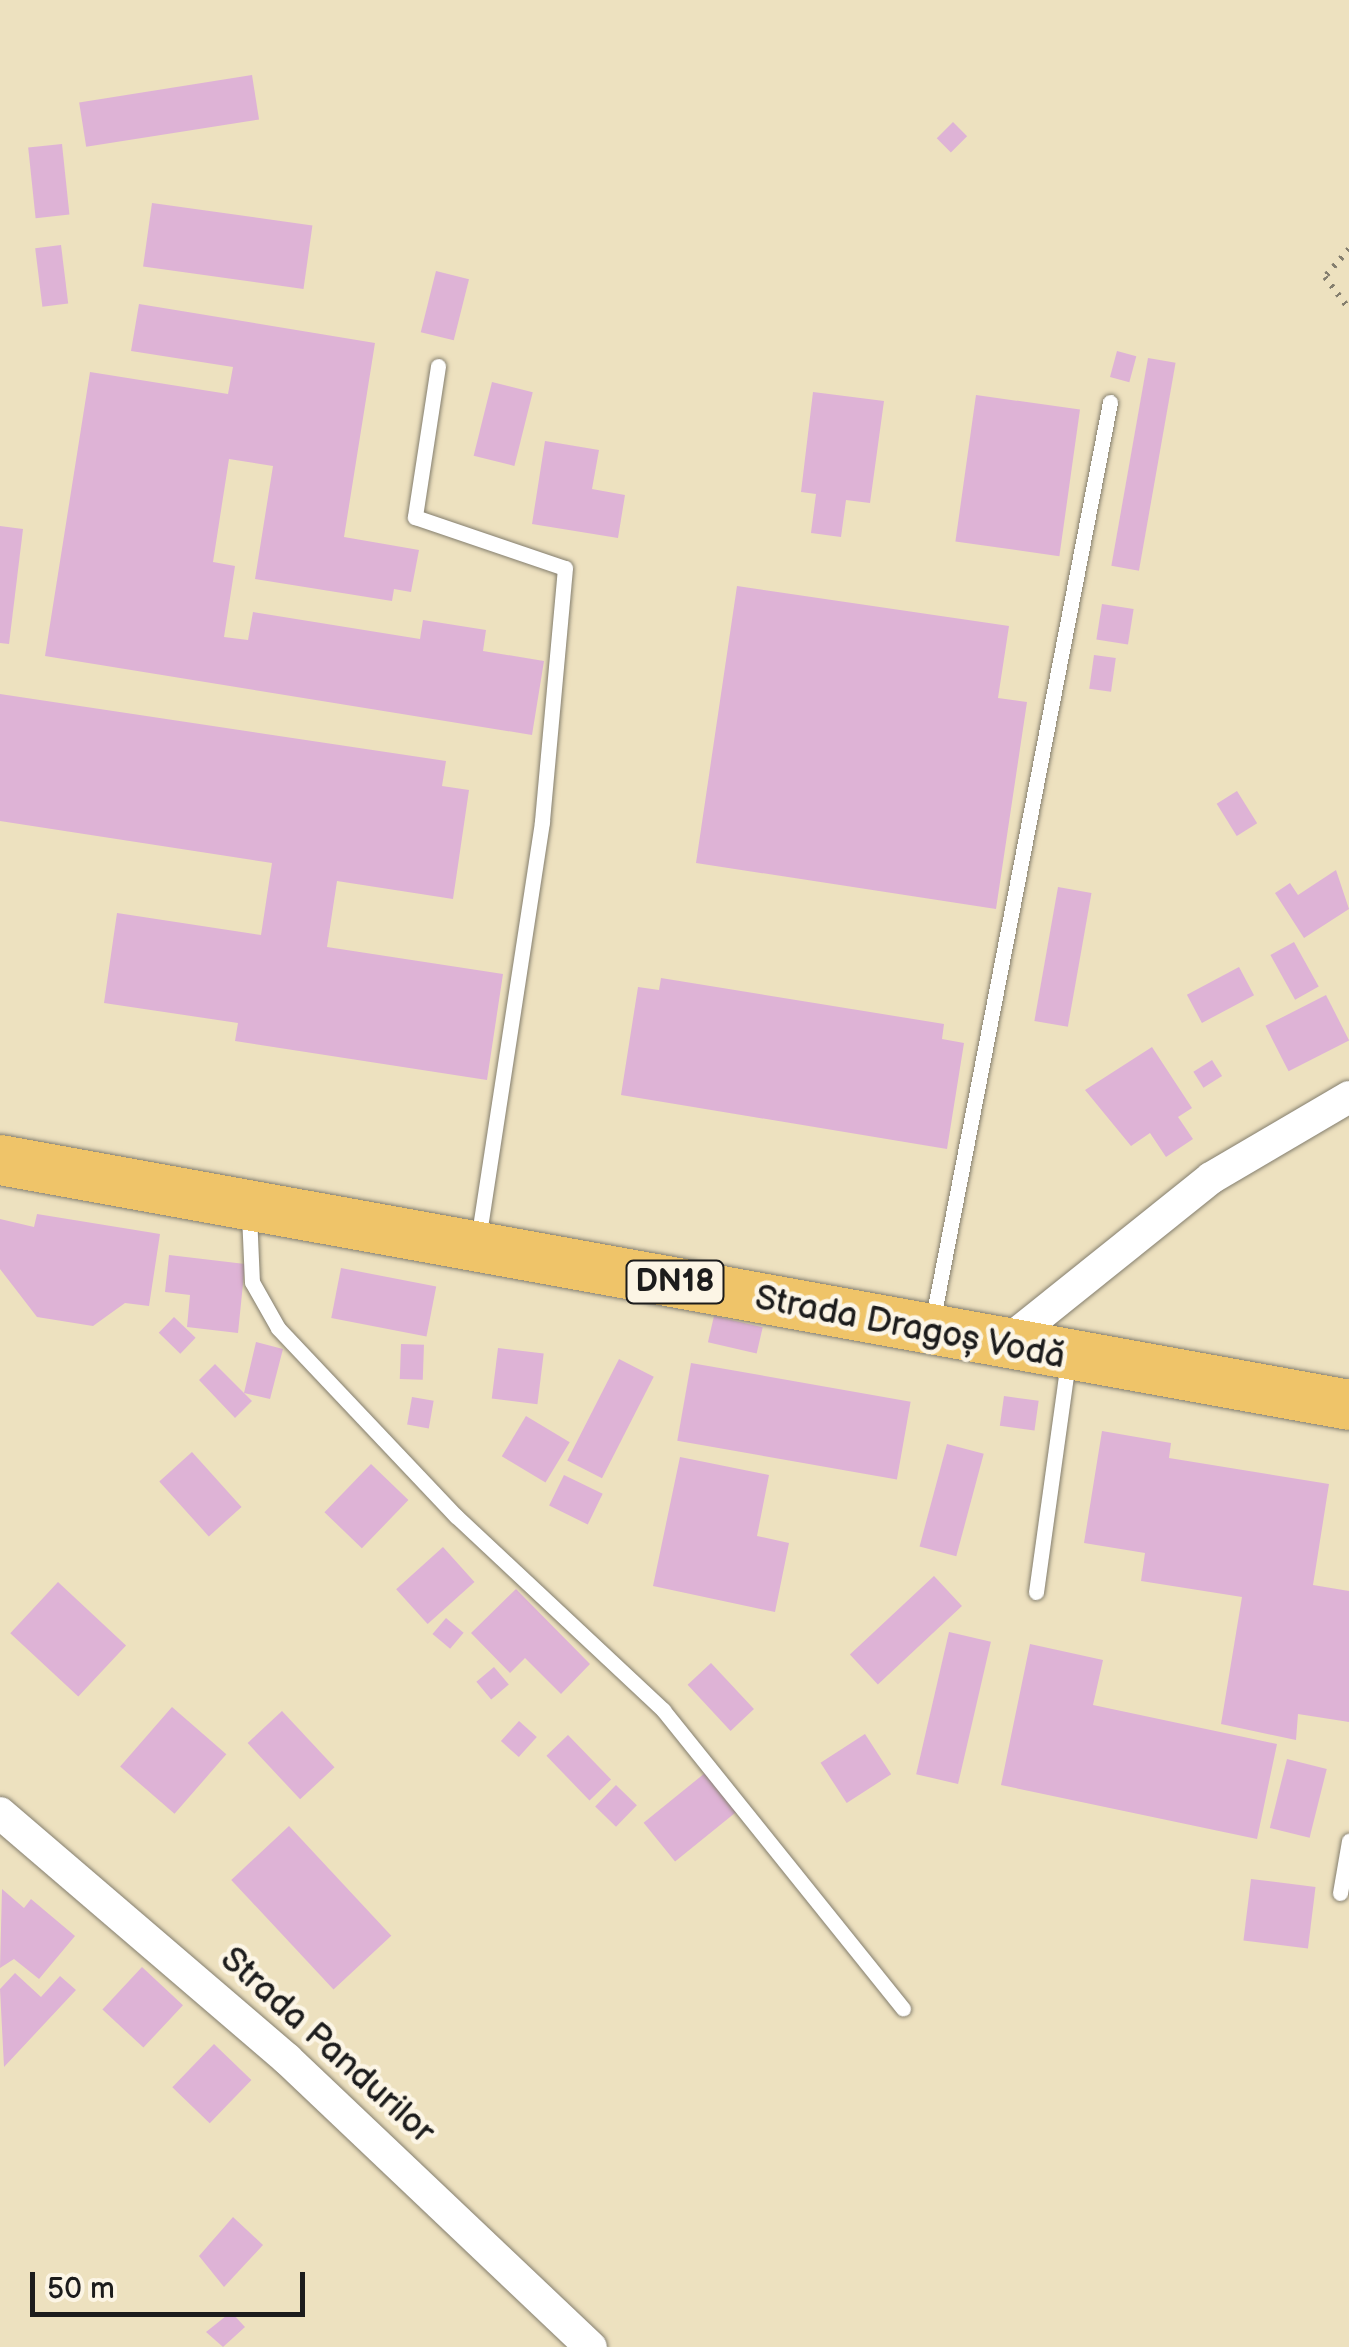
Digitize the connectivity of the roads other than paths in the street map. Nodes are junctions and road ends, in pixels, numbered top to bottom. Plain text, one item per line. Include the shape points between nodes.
1 (438, 366) dead end
2 (1110, 402) dead end
3 (1349, 1098) edge
4 (0, 1160) edge
5 (249, 1205) junction
6 (477, 1246) junction
7 (931, 1327) junction
8 (1009, 1340) junction
9 (1068, 1360) junction
10 (1349, 1405) edge
11 (1036, 1592) dead end
12 (0, 1814) edge
13 (1349, 1841) edge
14 (1340, 1893) dead end
15 (903, 2009) dead end
16 (592, 2347) edge

1 - 6 lane via 414,517 565,568 542,822
2 - 7 lane
3 - 8 street via 1211,1178
4 - 5 main road, Strada Dragoș Vodă / DN18
5 - 6 main road, Strada Dragoș Vodă / DN18
5 - 15 lane via 252,1282 278,1328 456,1516 664,1710
6 - 7 main road, Strada Dragoș Vodă / DN18
7 - 8 main road, Strada Dragoș Vodă / DN18
8 - 9 main road, Strada Dragoș Vodă / DN18
9 - 10 main road, Strada Dragoș Vodă / DN18
9 - 11 lane
12 - 16 street, Strada Pandurilor via 287,2059
13 - 14 lane

